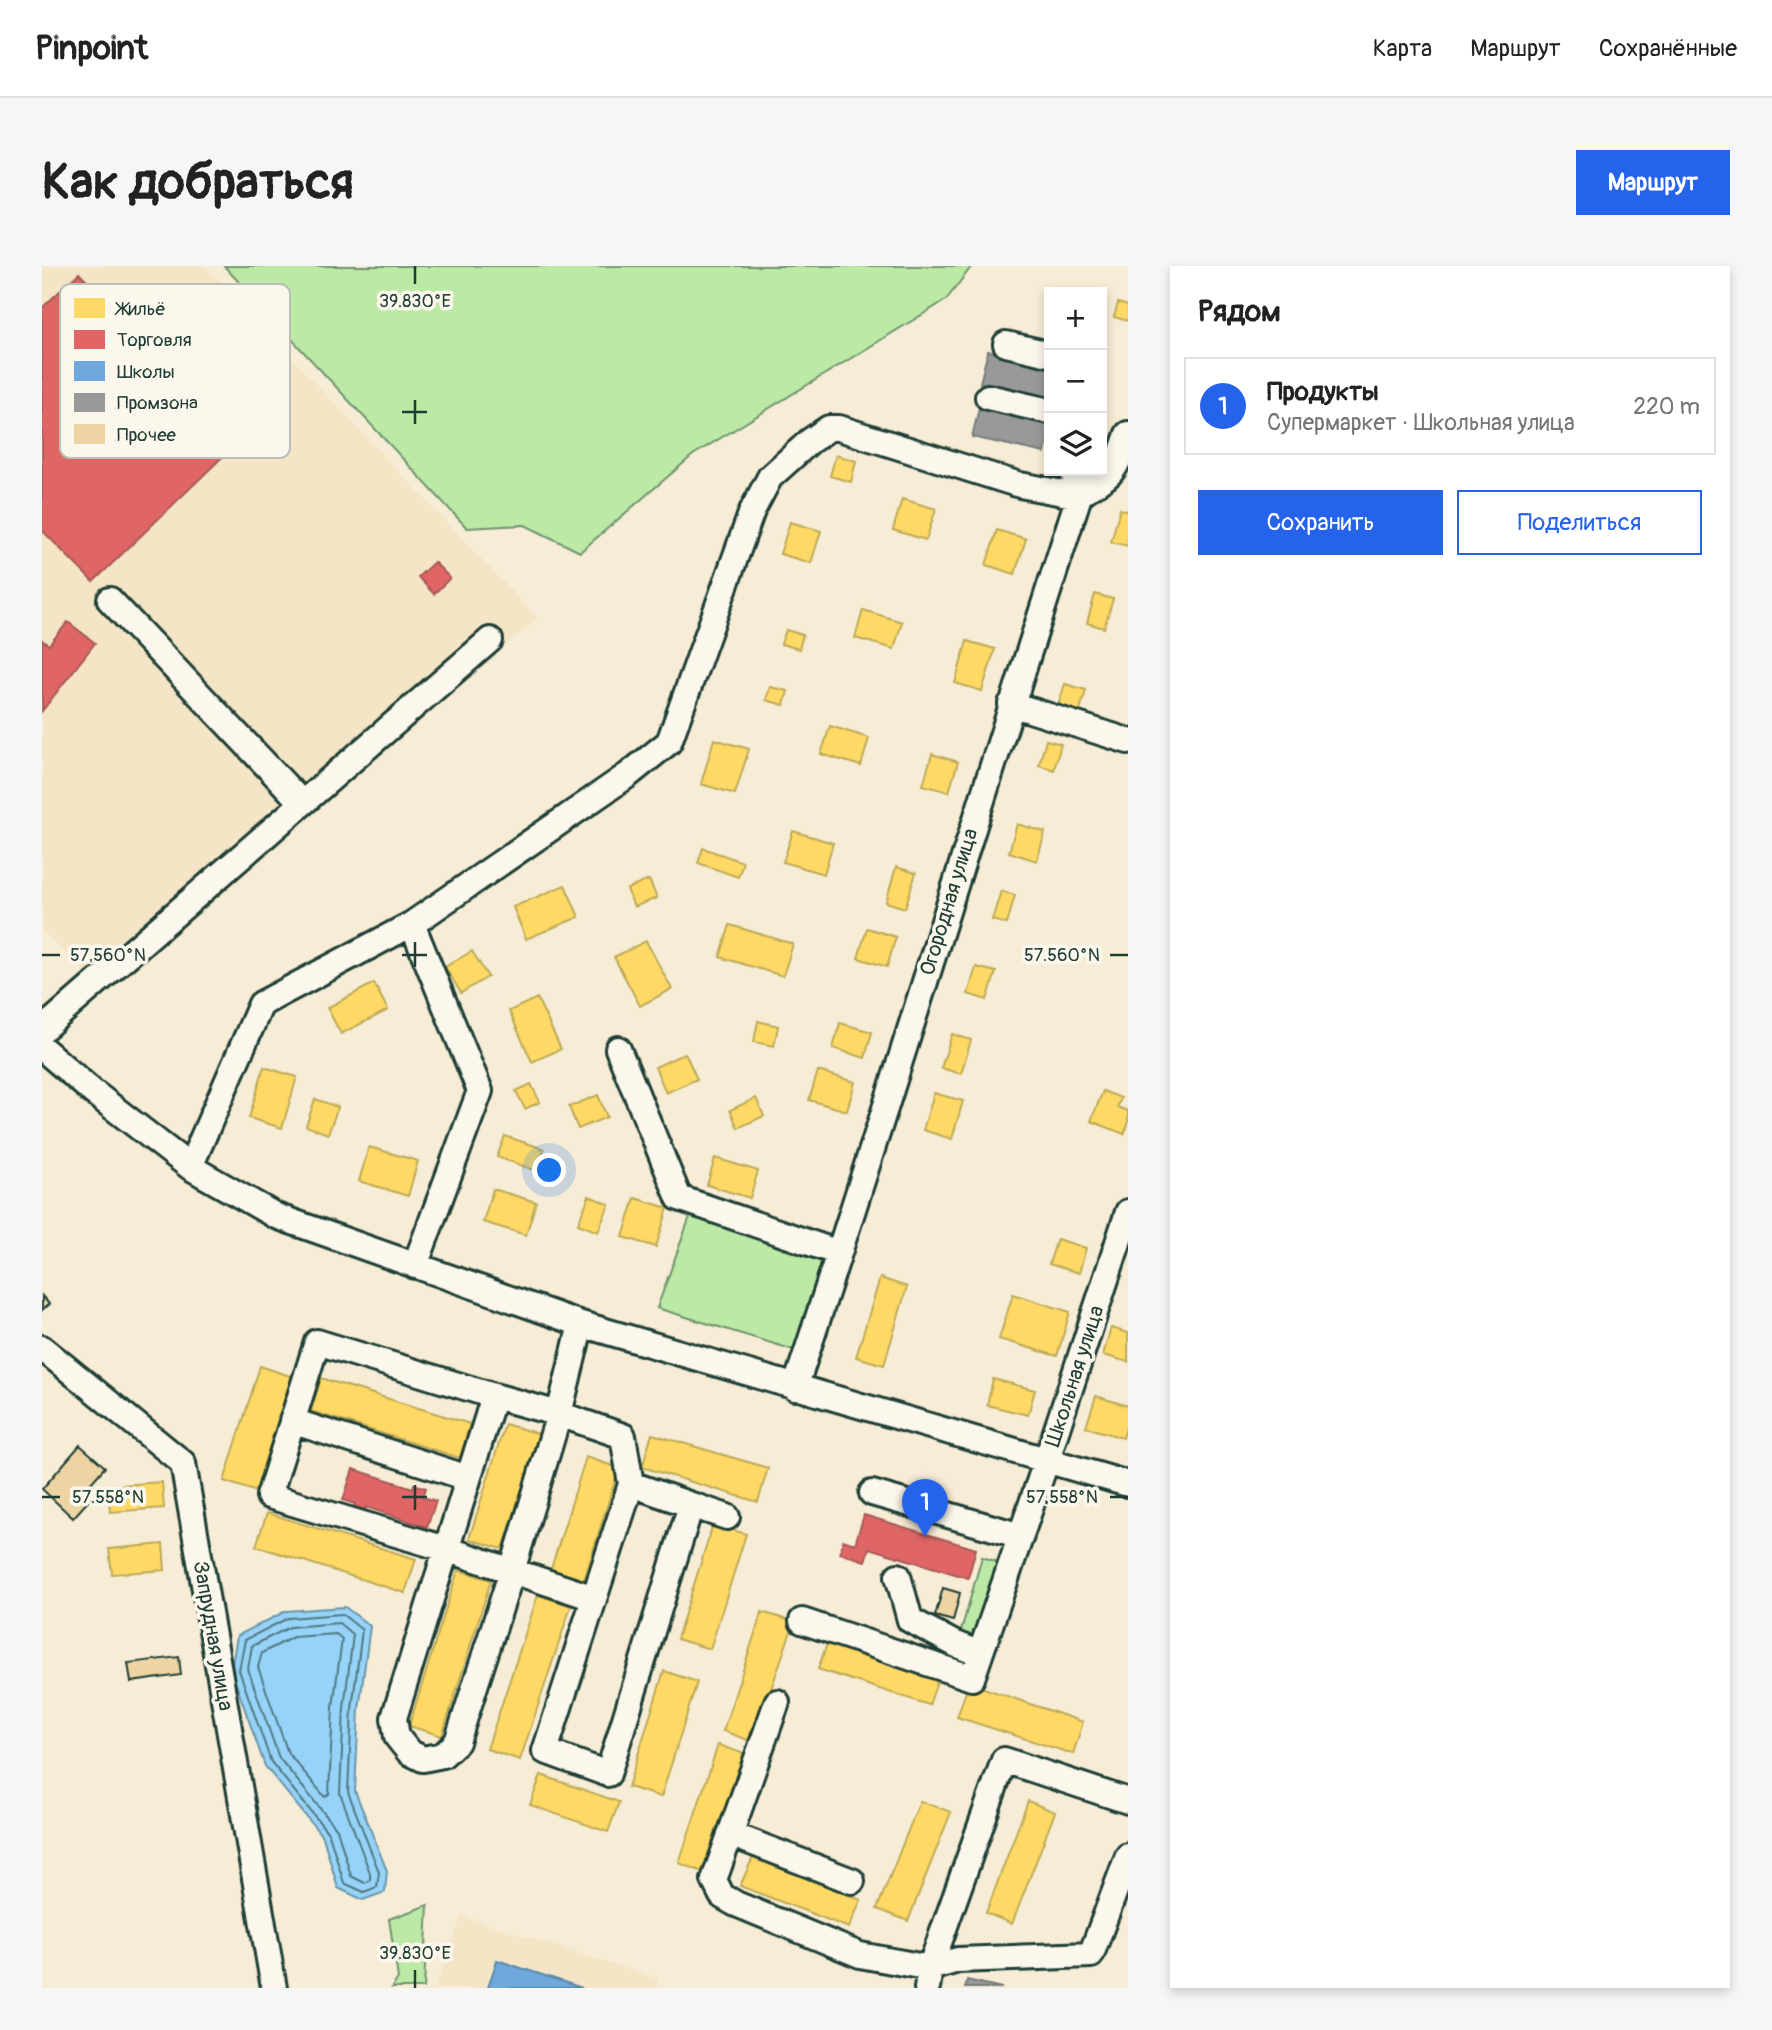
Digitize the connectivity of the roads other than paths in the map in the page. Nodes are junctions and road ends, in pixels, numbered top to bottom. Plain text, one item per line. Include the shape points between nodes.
1 (1006, 344) dead end
2 (1044, 353) edge
3 (988, 397) dead end
4 (1044, 410) edge
5 (1128, 434) edge
6 (1074, 476) edge
7 (1079, 496) junction
8 (110, 600) dead end
9 (490, 640) dead end
10 (1011, 704) junction
11 (1128, 741) edge
12 (302, 803) junction
13 (412, 924) junction
14 (42, 1030) edge
15 (42, 1048) edge
16 (618, 1049) dead end
17 (190, 1167) junction
18 (1128, 1212) edge
19 (839, 1253) junction
20 (415, 1266) junction
21 (581, 1325) junction
22 (42, 1348) edge
23 (795, 1388) junction
24 (494, 1396) junction
25 (559, 1414) junction
26 (292, 1421) junction
27 (1047, 1459) junction
28 (468, 1478) junction
29 (631, 1484) junction
30 (1128, 1484) edge
31 (872, 1493) dead end
32 (691, 1505) junction
33 (727, 1517) dead end
34 (1021, 1536) junction
35 (446, 1549) junction
36 (512, 1571) junction
37 (898, 1576) dead end
38 (594, 1598) junction
39 (802, 1621) dead end
40 (980, 1654) junction
41 (778, 1702) dead end
42 (1128, 1801) edge
43 (730, 1834) junction
44 (1128, 1856) edge
45 (852, 1881) dead end
46 (928, 1978) edge
47 (274, 1988) edge

1 - 2 street
3 - 4 street
5 - 7 street via 1108,476
6 - 7 street
7 - 10 street, Огородная улица
7 - 13 street via 1020,485 849,430 829,428 771,477 752,511 669,742
8 - 12 street
9 - 12 street
10 - 11 street
10 - 19 street, Огородная улица
12 - 14 street
13 - 17 street via 261,1004
13 - 20 street via 480,1091
15 - 17 street
16 - 19 street via 679,1198
17 - 20 street via 276,1216
18 - 27 street, Школьная улица
19 - 23 street, Огородная улица
20 - 21 street
21 - 23 street
21 - 25 street
22 - 47 street, Запрудная улица via 183,1463
23 - 27 street
24 - 25 street
24 - 26 street via 317,1342
24 - 28 street
25 - 29 street via 623,1436
25 - 36 street
26 - 28 street
26 - 35 street via 269,1496
27 - 30 street
27 - 34 street, Школьная улица
28 - 35 street
29 - 32 street
29 - 38 street
31 - 34 street
32 - 33 street
32 - 38 street via 608,1773 545,1751
34 - 40 street, Школьная улица
35 - 36 street
35 - 36 street via 394,1718 397,1737 409,1752 423,1759 443,1755 457,1742
36 - 38 street
37 - 40 street via 910,1620
39 - 40 street via 972,1678
41 - 43 street
42 - 46 street via 1004,1760
43 - 45 street
43 - 46 street via 714,1880 722,1896 860,1955
44 - 46 street via 1091,1955 958,1960

